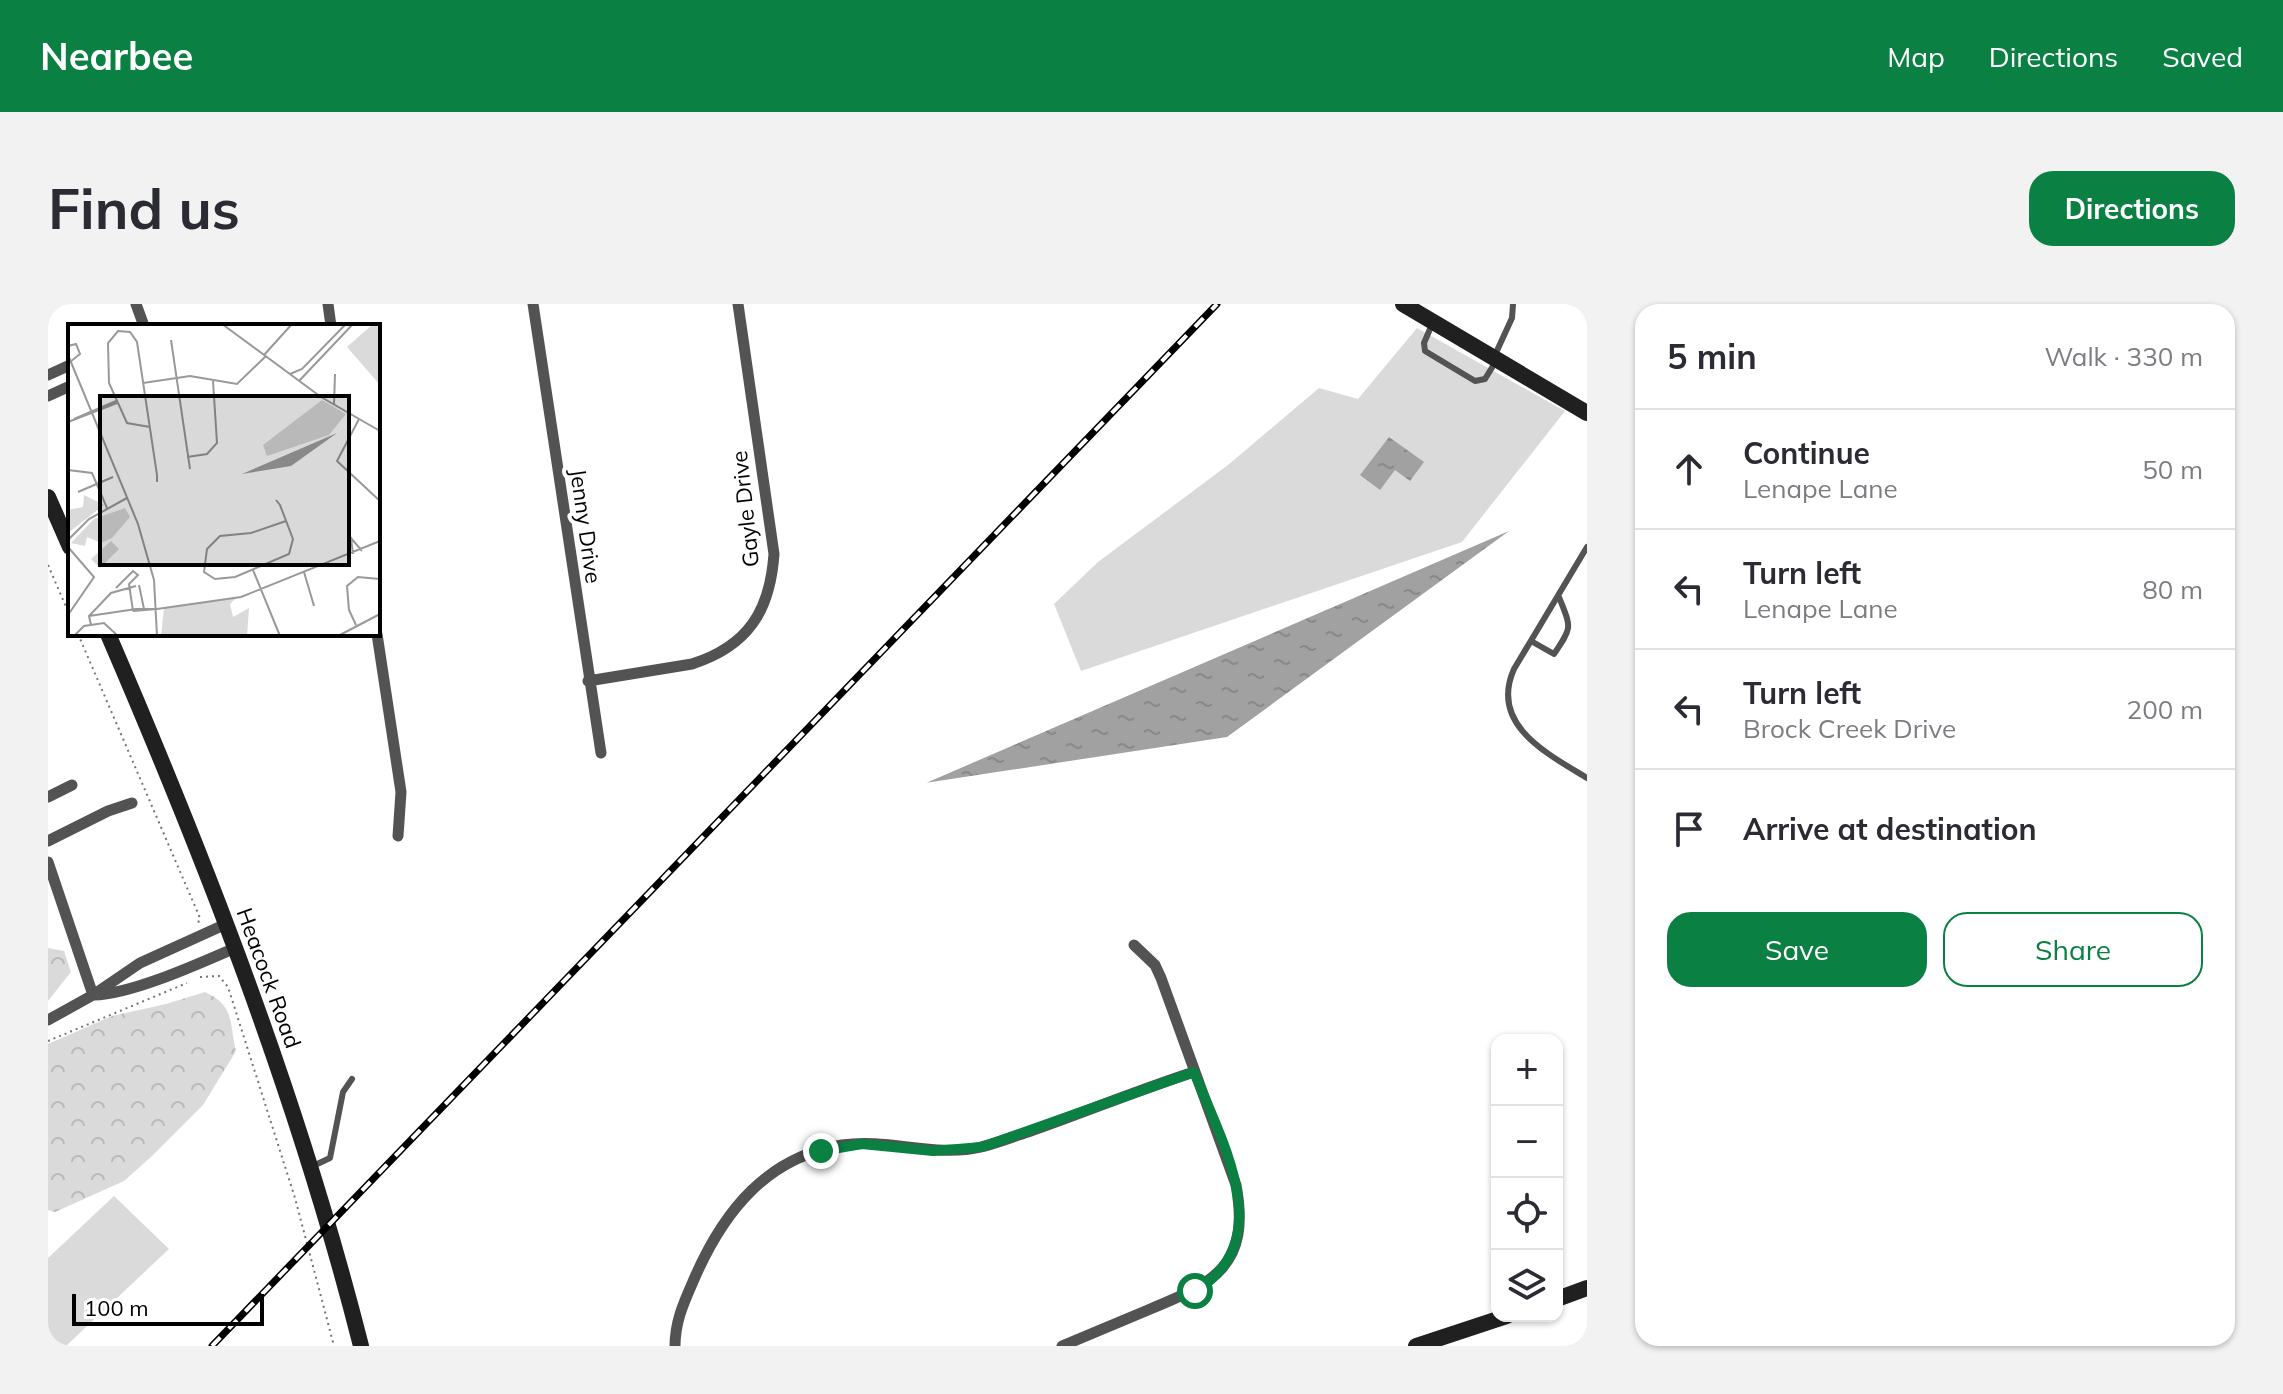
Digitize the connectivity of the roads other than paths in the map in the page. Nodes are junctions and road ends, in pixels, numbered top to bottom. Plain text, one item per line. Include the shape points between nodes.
1 (136, 304) edge
2 (328, 304) edge
3 (533, 304) edge
4 (738, 304) edge
5 (1403, 304) edge
6 (1513, 304) edge
7 (1433, 322) junction
8 (143, 324) edge
9 (331, 324) edge
10 (1495, 359) junction
11 (68, 366) edge
12 (48, 375) edge
13 (68, 387) edge
14 (48, 396) edge
15 (1587, 413) edge
16 (48, 497) edge
17 (68, 542) edge
18 (1587, 547) edge
19 (1559, 597) junction
20 (109, 636) edge
21 (377, 636) edge
22 (1531, 641) junction
23 (588, 681) junction
24 (601, 753) dead end
25 (1587, 778) edge
26 (72, 785) dead end
27 (48, 797) edge
28 (132, 803) dead end
29 (398, 836) dead end
30 (48, 841) edge
31 (48, 862) edge
32 (226, 924) junction
33 (1134, 945) dead end
34 (235, 948) junction
35 (93, 995) junction
36 (48, 1020) edge
37 (1194, 1072) junction
38 (352, 1079) dead end
39 (310, 1168) junction
40 (1587, 1288) edge
41 (1563, 1297) edge
42 (1491, 1321) edge
43 (361, 1346) edge
44 (675, 1346) edge
45 (1062, 1346) edge
46 (1416, 1346) edge

1 - 8 street
2 - 9 street
3 - 23 street, Jenny Drive
4 - 23 street, Gayle Drive via 774,554 763,607 744,635 709,659
5 - 7 main road
6 - 10 lane
7 - 10 main road
7 - 10 lane via 1425,351 1475,381 1485,379
10 - 15 main road
11 - 12 street
13 - 14 street
16 - 17 main road
18 - 19 lane
19 - 22 lane
19 - 22 lane via 1568,633 1554,654
20 - 32 main road, Heacock Road
21 - 29 street via 401,792
22 - 25 lane via 1509,681 1514,717 1540,749
23 - 24 street, Jenny Drive
26 - 27 street
28 - 30 street
31 - 35 street
32 - 34 main road, Heacock Road
32 - 35 street via 140,963
33 - 37 street via 1155,965
34 - 35 street via 152,982 112,995
34 - 39 main road, Heacock Road
35 - 36 street
37 - 44 street via 982,1147 933,1151 842,1145 788,1165 752,1190 720,1226 680,1311
37 - 45 street via 1236,1185 1240,1218 1234,1249 1217,1276 1195,1291
38 - 39 lane via 343,1092 330,1158
39 - 43 main road, Heacock Road
40 - 41 main road
42 - 46 main road

